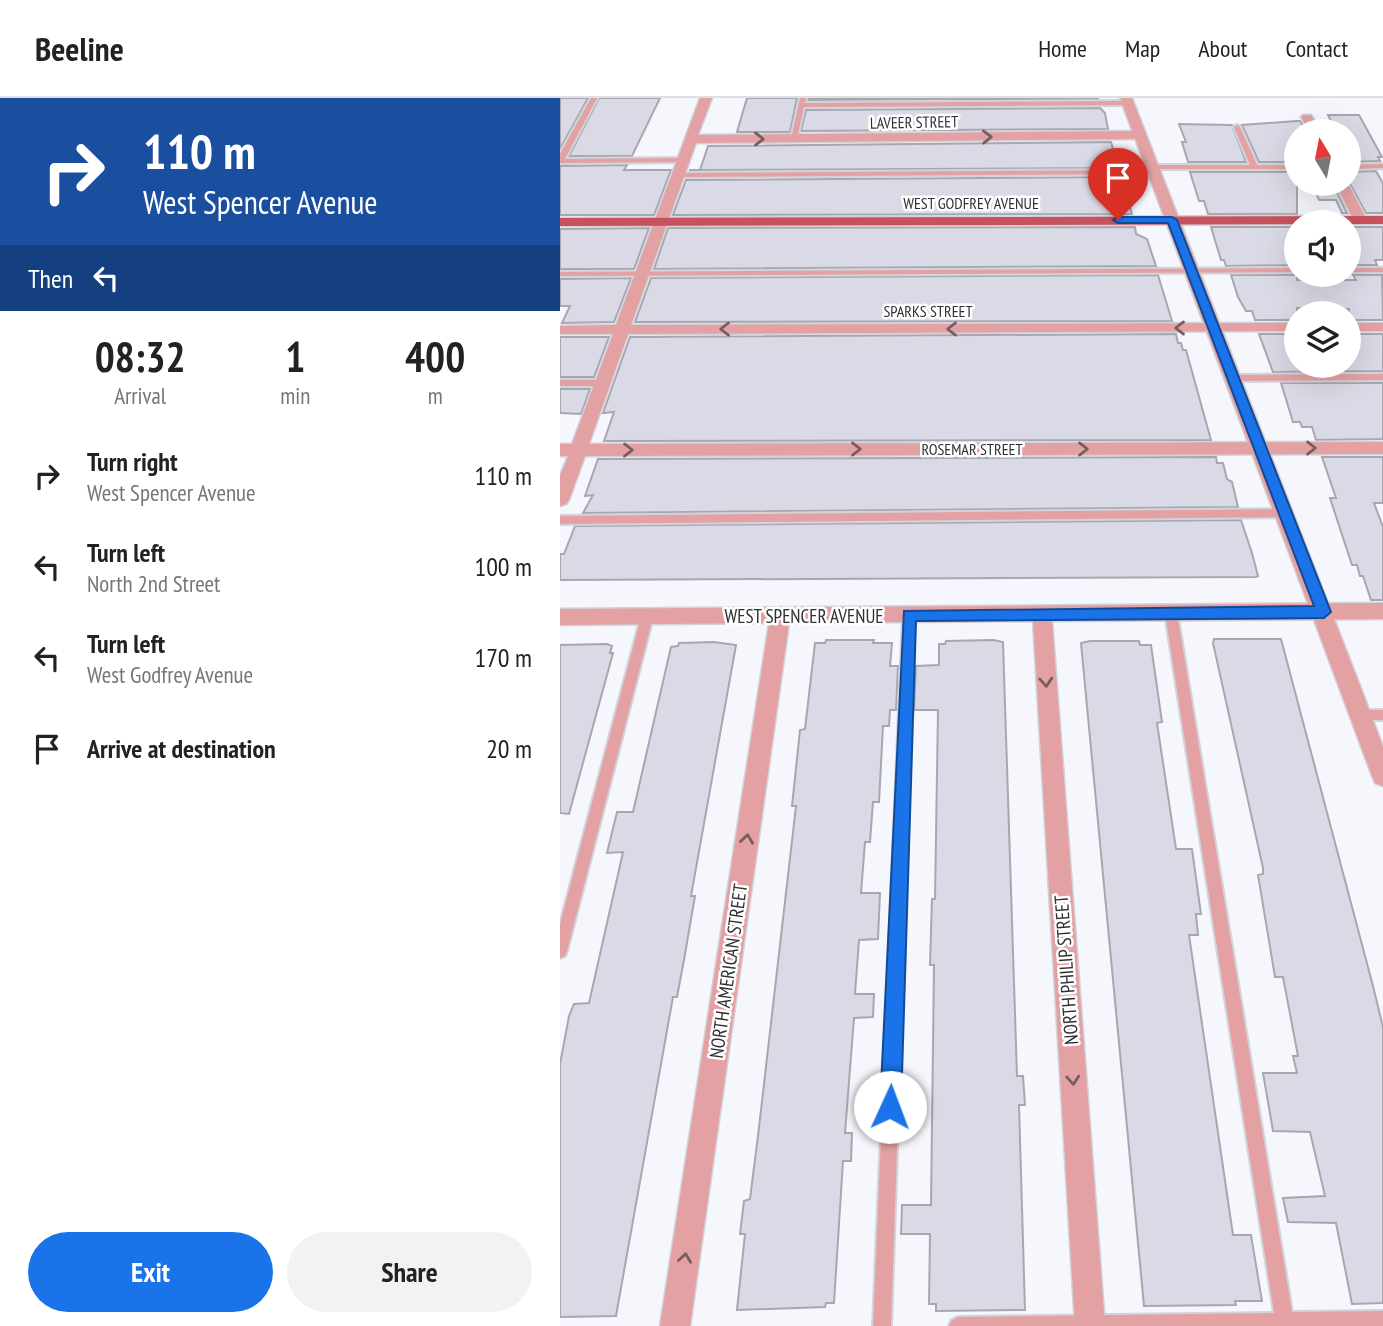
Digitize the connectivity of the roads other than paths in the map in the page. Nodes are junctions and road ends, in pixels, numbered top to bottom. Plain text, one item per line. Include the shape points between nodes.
1 (594, 98) edge
2 (706, 98) edge
3 (1127, 101) edge
4 (802, 102) edge
5 (1237, 127) dead end
6 (1138, 135) junction
7 (691, 139) junction
8 (794, 139) junction
9 (683, 160) junction
10 (560, 161) edge
11 (1383, 166) edge
12 (1254, 167) junction
13 (1284, 167) edge
14 (1362, 167) edge
15 (1151, 170) junction
16 (678, 175) junction
17 (1172, 220) junction
18 (1284, 220) edge
19 (1361, 220) edge
20 (1383, 220) edge
21 (560, 222) edge
22 (661, 222) junction
23 (1284, 270) edge
24 (1361, 270) edge
25 (1383, 270) edge
26 (1190, 271) junction
27 (560, 274) edge
28 (642, 274) junction
29 (1284, 327) edge
30 (1361, 327) edge
31 (1383, 327) edge
32 (1212, 328) junction
33 (560, 330) edge
34 (622, 330) junction
35 (1383, 377) edge
36 (1231, 378) junction
37 (560, 383) edge
38 (602, 383) junction
39 (1259, 448) junction
40 (1383, 448) edge
41 (560, 450) edge
42 (578, 450) junction
43 (560, 500) edge
44 (1285, 513) junction
45 (560, 520) edge
46 (1383, 611) edge
47 (1324, 612) junction
48 (1171, 613) junction
49 (1042, 614) junction
50 (909, 615) junction
51 (780, 616) junction
52 (560, 617) edge
53 (647, 617) junction
54 (1372, 715) edge
55 (1383, 776) edge
56 (560, 951) edge
57 (1383, 1320) edge
58 (1284, 1321) junction
59 (1090, 1325) edge
60 (676, 1326) edge
61 (882, 1326) edge
62 (958, 1326) edge

1 - 10 lane
2 - 7 street
3 - 4 lane
3 - 6 street
4 - 8 lane
5 - 12 lane
8 -> 6 street, LAVEER STREET
6 - 15 street
7 -> 8 street, LAVEER STREET
7 - 9 street
9 - 10 lane
9 - 16 street
11 - 14 lane
12 - 13 lane
12 - 15 lane
15 - 16 lane
15 - 17 street
16 - 22 street
17 - 18 main road, WEST GODFREY AVENUE
17 - 22 main road, WEST GODFREY AVENUE
17 - 26 street
19 - 20 main road, WEST GODFREY AVENUE
21 - 22 main road, WEST GODFREY AVENUE
22 - 28 street
23 - 26 lane
24 - 25 lane
26 - 28 lane
26 - 32 street
27 - 28 lane
28 - 34 street
29 - 32 street, SPARKS STREET
30 - 31 street
32 -> 34 street, SPARKS STREET
32 - 36 street
33 - 34 street, SPARKS STREET
34 - 38 street
35 - 36 lane
36 - 39 street
37 - 38 lane
38 - 42 street
39 -> 40 street, ROSEMAR STREET
42 -> 39 street, ROSEMAR STREET
39 - 44 street
41 - 42 street, ROSEMAR STREET
42 - 43 street
44 - 45 lane
44 - 47 street
46 - 47 street, WEST SPENCER AVENUE
47 - 48 street, WEST SPENCER AVENUE
47 - 54 street
48 - 49 street, WEST SPENCER AVENUE
48 - 58 lane
49 - 50 street, WEST SPENCER AVENUE
49 -> 59 street, NORTH PHILIP STREET
50 - 51 street, WEST SPENCER AVENUE
50 - 61 lane
51 - 53 street, WEST SPENCER AVENUE
60 -> 51 street, NORTH AMERICAN STREET
52 - 53 street, WEST SPENCER AVENUE
53 - 56 lane
54 - 55 street
57 - 58 lane
58 - 59 lane
59 - 62 lane

